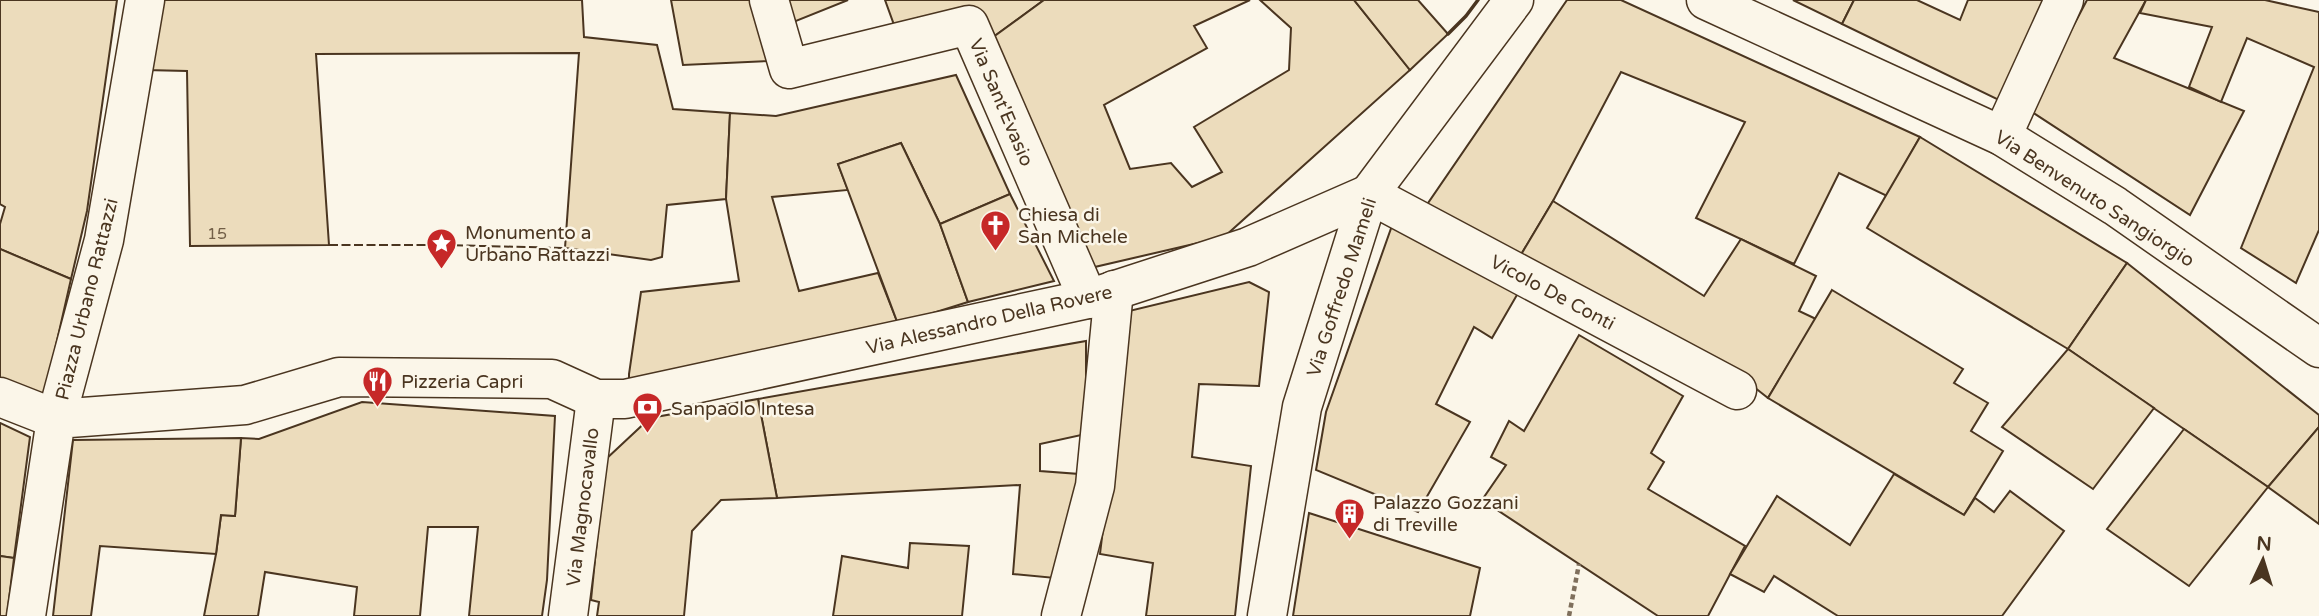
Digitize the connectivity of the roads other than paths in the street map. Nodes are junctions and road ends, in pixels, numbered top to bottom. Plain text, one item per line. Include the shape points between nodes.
1 (145, 0) edge
2 (769, 0) edge
3 (1514, 0) edge
4 (1706, 0) edge
5 (2063, 0) edge
6 (2002, 136) junction
7 (1369, 194) junction
8 (1101, 294) junction
9 (2319, 348) edge
10 (1737, 390) dead end
11 (0, 397) edge
12 (596, 399) junction
13 (56, 419) junction
14 (26, 616) edge
15 (568, 616) edge
16 (1061, 616) edge
17 (1267, 616) edge

1 - 13 street, Piazza Urbano Rattazzi via 104,240
2 - 8 street, Via Sant'Evasio via 789,69 969,25
3 - 7 street, Via Goffredo Mameli
4 - 6 street, Via Benvenuto Sangiorgio
5 - 6 street
6 - 9 street, Via Benvenuto Sangiorgio via 2115,206
7 - 8 street, Via Alessandro Della Rovere via 1248,247
7 - 10 street, Vicolo De Conti
7 - 17 street, Via Goffredo Mameli via 1302,407
8 - 12 street, Via Alessandro Della Rovere via 625,399
8 - 16 street via 1095,486
11 - 13 street
12 - 13 street, Piazza Urbano Rattazzi via 552,379 339,377 245,405
12 - 15 street, Via Magnocavallo
13 - 14 street

